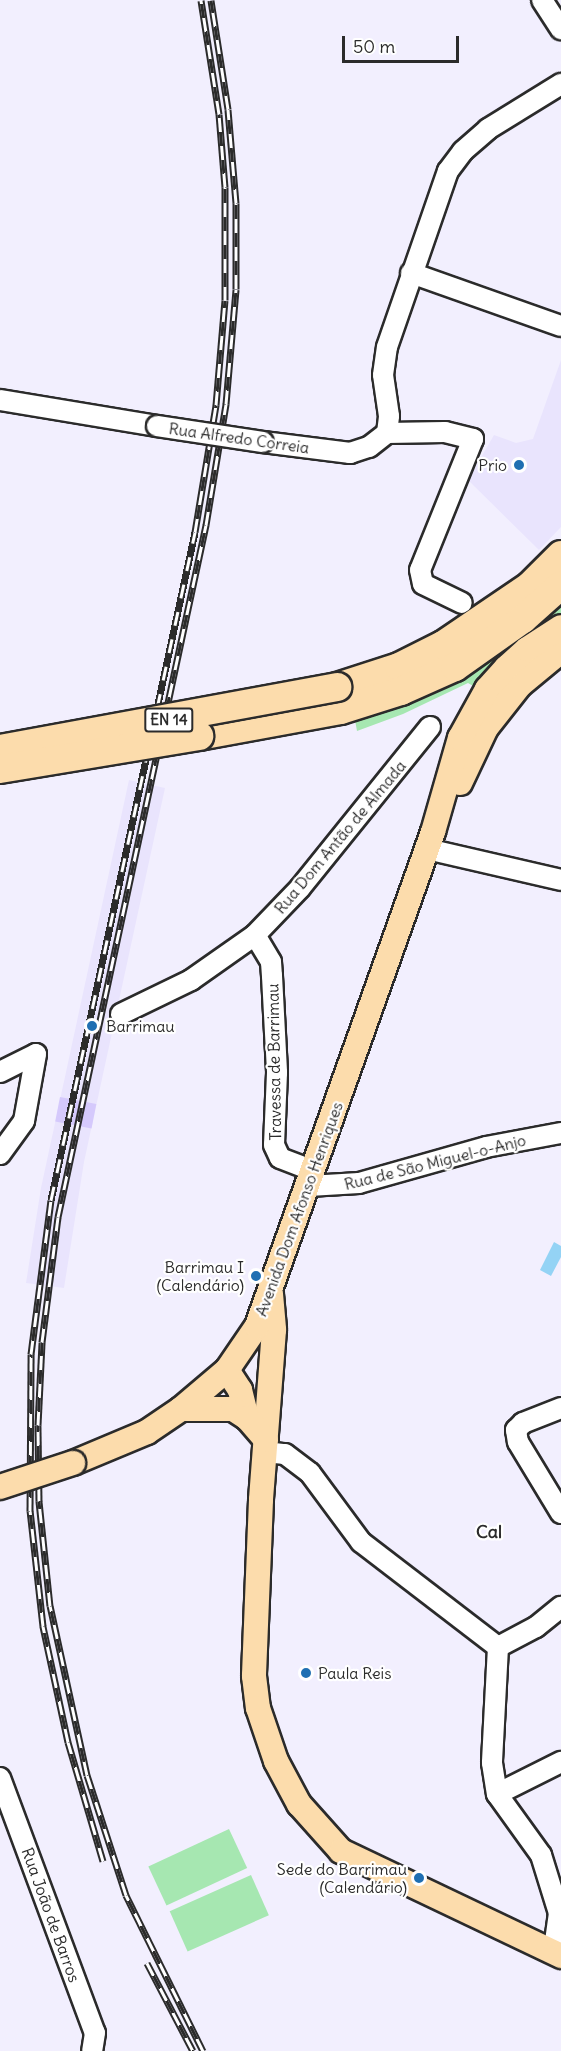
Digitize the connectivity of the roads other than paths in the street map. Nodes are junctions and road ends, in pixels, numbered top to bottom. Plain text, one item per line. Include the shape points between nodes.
1 (542, 0) edge
2 (561, 29) edge
3 (561, 84) edge
4 (411, 273) junction
5 (561, 326) edge
6 (0, 400) edge
7 (387, 433) junction
8 (561, 555) edge
9 (561, 585) edge
10 (462, 603) dead end
11 (561, 627) edge
12 (560, 654) edge
13 (339, 698) junction
14 (430, 727) dead end
15 (0, 748) edge
16 (0, 770) edge
17 (430, 840) junction
18 (561, 880) edge
19 (255, 934) junction
20 (121, 1014) dead end
21 (0, 1072) edge
22 (561, 1133) edge
23 (0, 1154) edge
24 (311, 1179) junction
25 (271, 1294) junction
26 (243, 1350) junction
27 (227, 1370) junction
28 (272, 1385) junction
29 (561, 1408) edge
30 (181, 1409) junction
31 (247, 1418) junction
32 (266, 1446) junction
33 (0, 1487) edge
34 (561, 1513) edge
35 (561, 1606) edge
36 (498, 1647) junction
37 (561, 1762) edge
38 (0, 1778) edge
39 (497, 1794) junction
40 (557, 1953) edge
41 (92, 2051) edge

1 - 2 street
3 - 4 street via 488,129 463,151 448,171
4 - 5 street
4 - 7 street via 387,347 383,375 389,416
6 - 7 street, Rua Alfredo Correia, bridge via 350,453 369,447
7 - 10 street via 445,432 473,439 420,570 423,584
8 - 13 highway, EN 14 via 530,586 443,645
9 - 13 highway, EN 14 via 523,619 455,667 401,691
11 - 17 main road, Avenida Dom Afonso Henriques via 527,649 488,689 460,738
12 - 17 main road, Avenida Dom Afonso Henriques via 520,685 486,728
13 - 15 highway, EN 14, bridge
13 - 16 highway, EN 14, bridge
14 - 19 street, Rua Dom Antão de Almada via 300,888
17 - 18 street
17 - 24 main road, Avenida Dom Afonso Henriques
19 - 20 street, Rua Dom Antão de Almada via 191,980
19 - 24 street, Travessa de Barrimau via 271,962 277,1073 274,1145 280,1158
21 - 23 street via 36,1054 24,1121
22 - 24 street, Rua de São Miguel-o-Anjo via 486,1147 359,1183
24 - 25 main road, Avenida Dom Afonso Henriques
25 - 26 main road, Avenida Dom Afonso Henriques
25 - 28 main road via 275,1323
26 - 27 main road, Avenida Dom Afonso Henriques
26 - 28 main road via 259,1361
27 - 30 main road, Avenida Dom Afonso Henriques
27 - 31 main road via 240,1390
28 - 32 main road
29 - 34 street via 523,1423 516,1430 518,1442
30 - 31 main road via 233,1409
30 - 33 main road, Avenida Dom Afonso Henriques, bridge via 147,1432 73,1463
31 - 32 main road
32 - 36 street via 285,1454 310,1473 360,1542
32 - 40 main road via 254,1676 258,1708 276,1761 299,1804 341,1851
35 - 36 street via 536,1627
36 - 39 street via 492,1763
37 - 39 street
38 - 41 street, Rua João de Barros via 95,2033
39 - 40 street via 541,1855 559,1913

